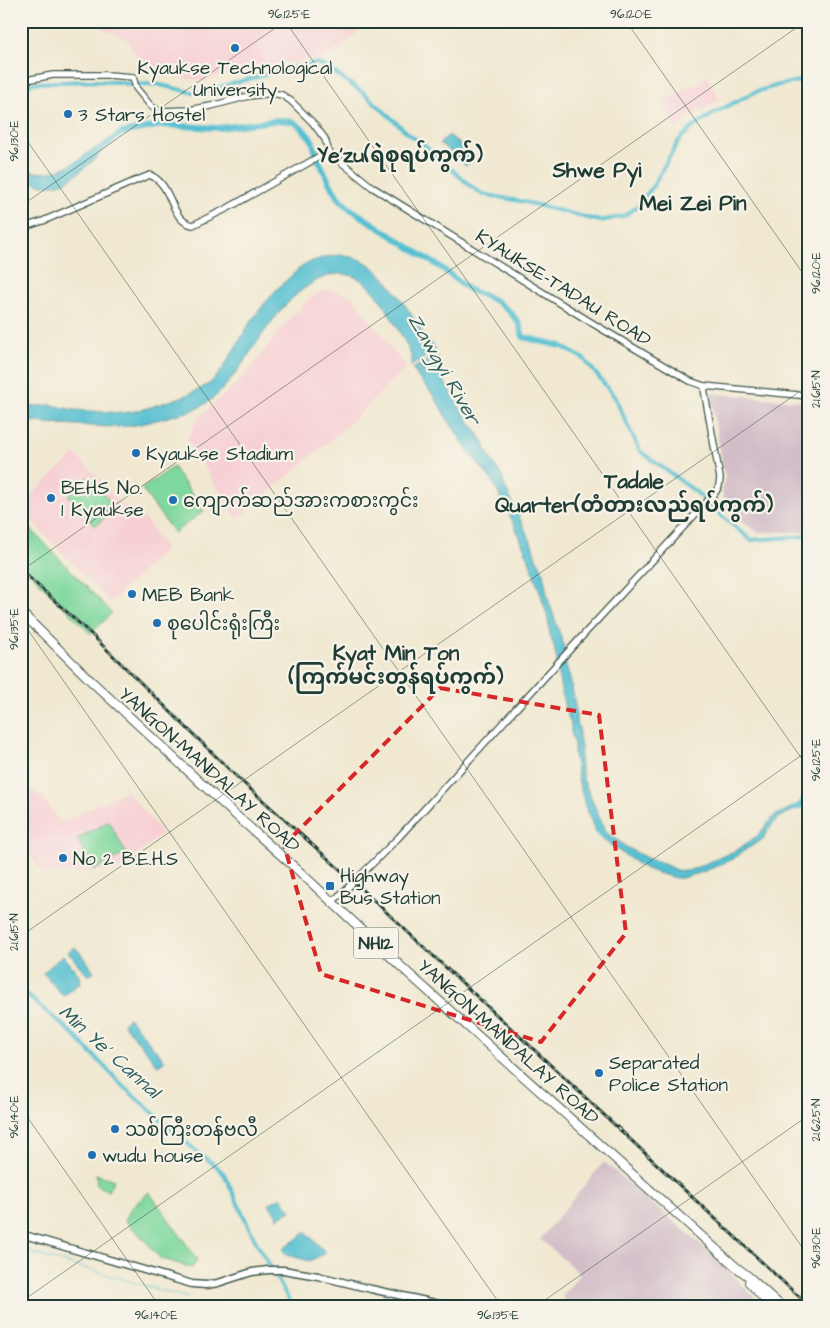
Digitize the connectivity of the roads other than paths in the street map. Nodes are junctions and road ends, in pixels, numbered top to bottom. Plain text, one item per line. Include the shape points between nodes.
1 (21, 80) edge
2 (329, 154) junction
3 (21, 228) edge
4 (704, 386) junction
5 (809, 396) edge
6 (21, 612) edge
7 (332, 902) junction
8 (21, 1234) edge
9 (736, 1267) junction
10 (453, 1307) edge
11 (770, 1307) edge
12 (782, 1307) edge

1 - 2 street via 53,75 133,77 150,105 161,111 190,110 249,96 282,95 314,123 325,139
2 - 3 street via 193,225 175,211 162,183 150,175
2 - 4 street, KYAUKSE-TADAU ROAD via 372,187 680,376
4 - 5 street, KYAUKSE-TADAU ROAD
4 - 7 street via 720,478 720,486 713,496 398,838
6 - 7 highway, YANGON-MANDALAY ROAD / NH12 via 129,717
7 - 9 highway, YANGON-MANDALAY ROAD / NH12
8 - 10 main road via 192,1284 206,1285 252,1272 283,1270
9 - 11 highway, NH12
9 - 12 highway, YANGON-MANDALAY ROAD / NH12

